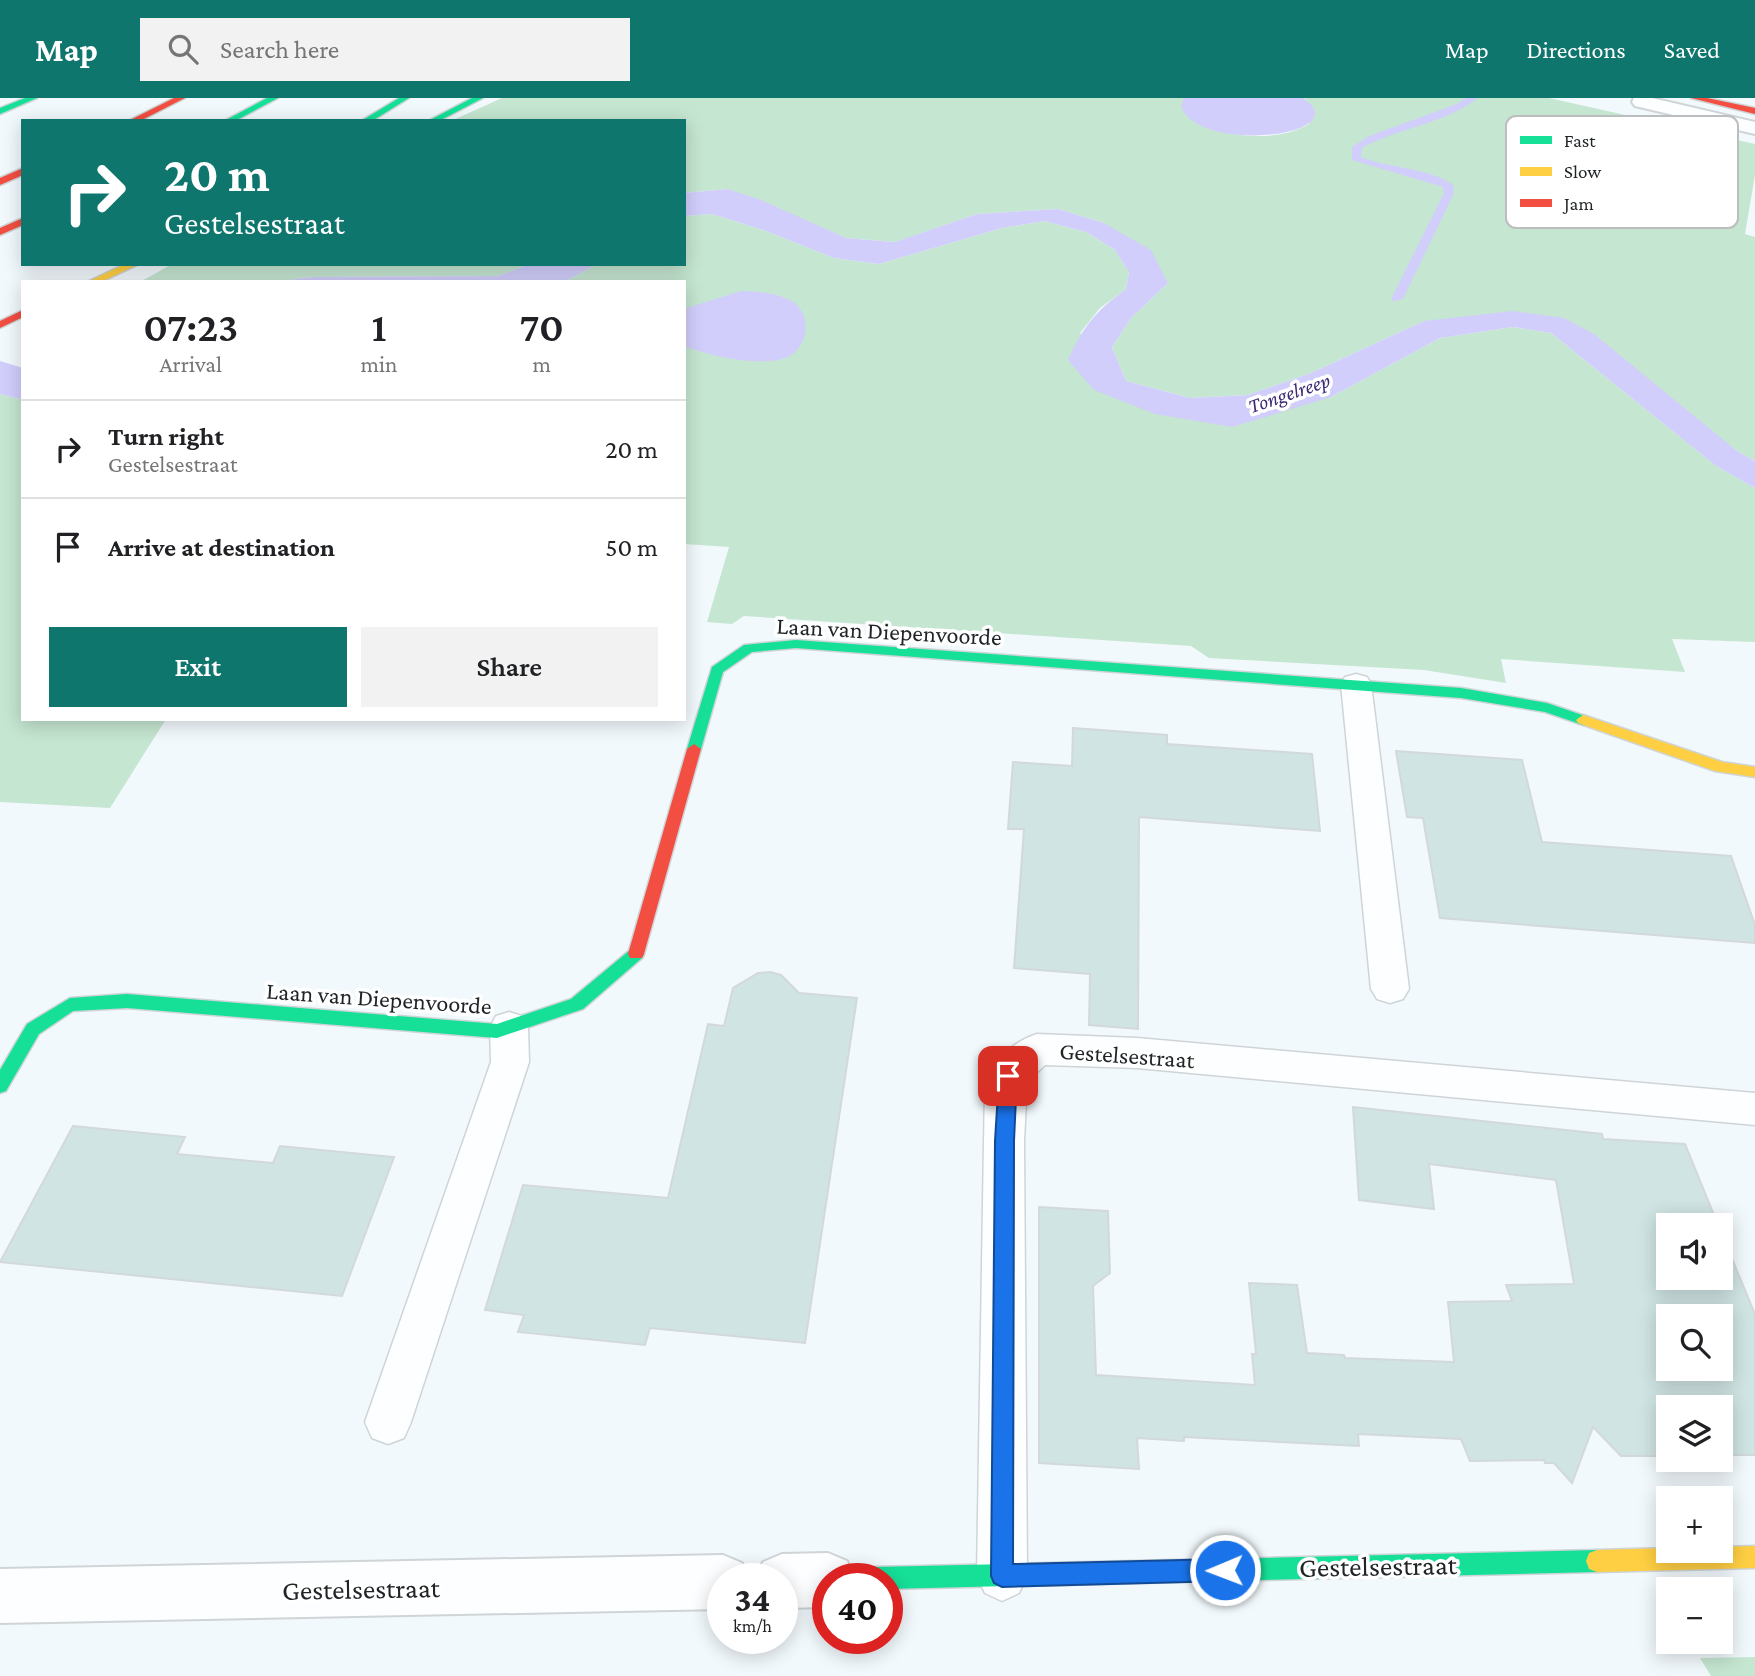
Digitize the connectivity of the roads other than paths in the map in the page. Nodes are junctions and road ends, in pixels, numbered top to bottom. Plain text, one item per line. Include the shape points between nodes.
1 (33, 98) edge
2 (181, 98) edge
3 (274, 98) edge
4 (405, 98) edge
5 (479, 98) edge
6 (1695, 98) edge
7 (1642, 102) dead end
8 (0, 111) edge
9 (1755, 111) edge
10 (1703, 116) edge
11 (136, 119) edge
12 (232, 119) edge
13 (368, 119) edge
14 (436, 119) edge
15 (21, 172) edge
16 (0, 182) edge
17 (21, 222) edge
18 (0, 232) edge
19 (107, 266) edge
20 (129, 266) edge
21 (83, 280) edge
22 (97, 280) edge
23 (21, 314) edge
24 (0, 325) edge
25 (1356, 684) junction
26 (1755, 772) edge
27 (1390, 989) dead end
28 (509, 1027) junction
29 (0, 1086) edge
30 (1755, 1109) edge
31 (388, 1422) dead end
32 (1755, 1557) edge
33 (1002, 1576) junction
34 (903, 1578) edge
35 (707, 1582) edge
36 (0, 1595) edge

1 - 8 main road
2 - 11 main road
3 - 12 main road
4 - 13 main road
5 - 14 main road
6 - 9 main road
7 - 10 street
15 - 16 main road
17 - 18 main road
19 - 21 main road
20 - 22 main road
23 - 24 main road
25 - 26 main road, Laan van Diepenvoorde via 1461,693 1547,708 1720,767
25 - 27 lane
25 - 28 main road, Laan van Diepenvoorde via 796,644 749,648 717,670 635,957 577,1004
28 - 29 main road, Laan van Diepenvoorde via 497,1031 127,1001 70,1005 33,1029
28 - 31 lane via 510,1062
30 - 33 lane, Gestelsestraat via 1037,1049 1008,1076
32 - 33 main road, Gestelsestraat
33 - 34 main road, Gestelsestraat
35 - 36 street, Gestelsestraat

